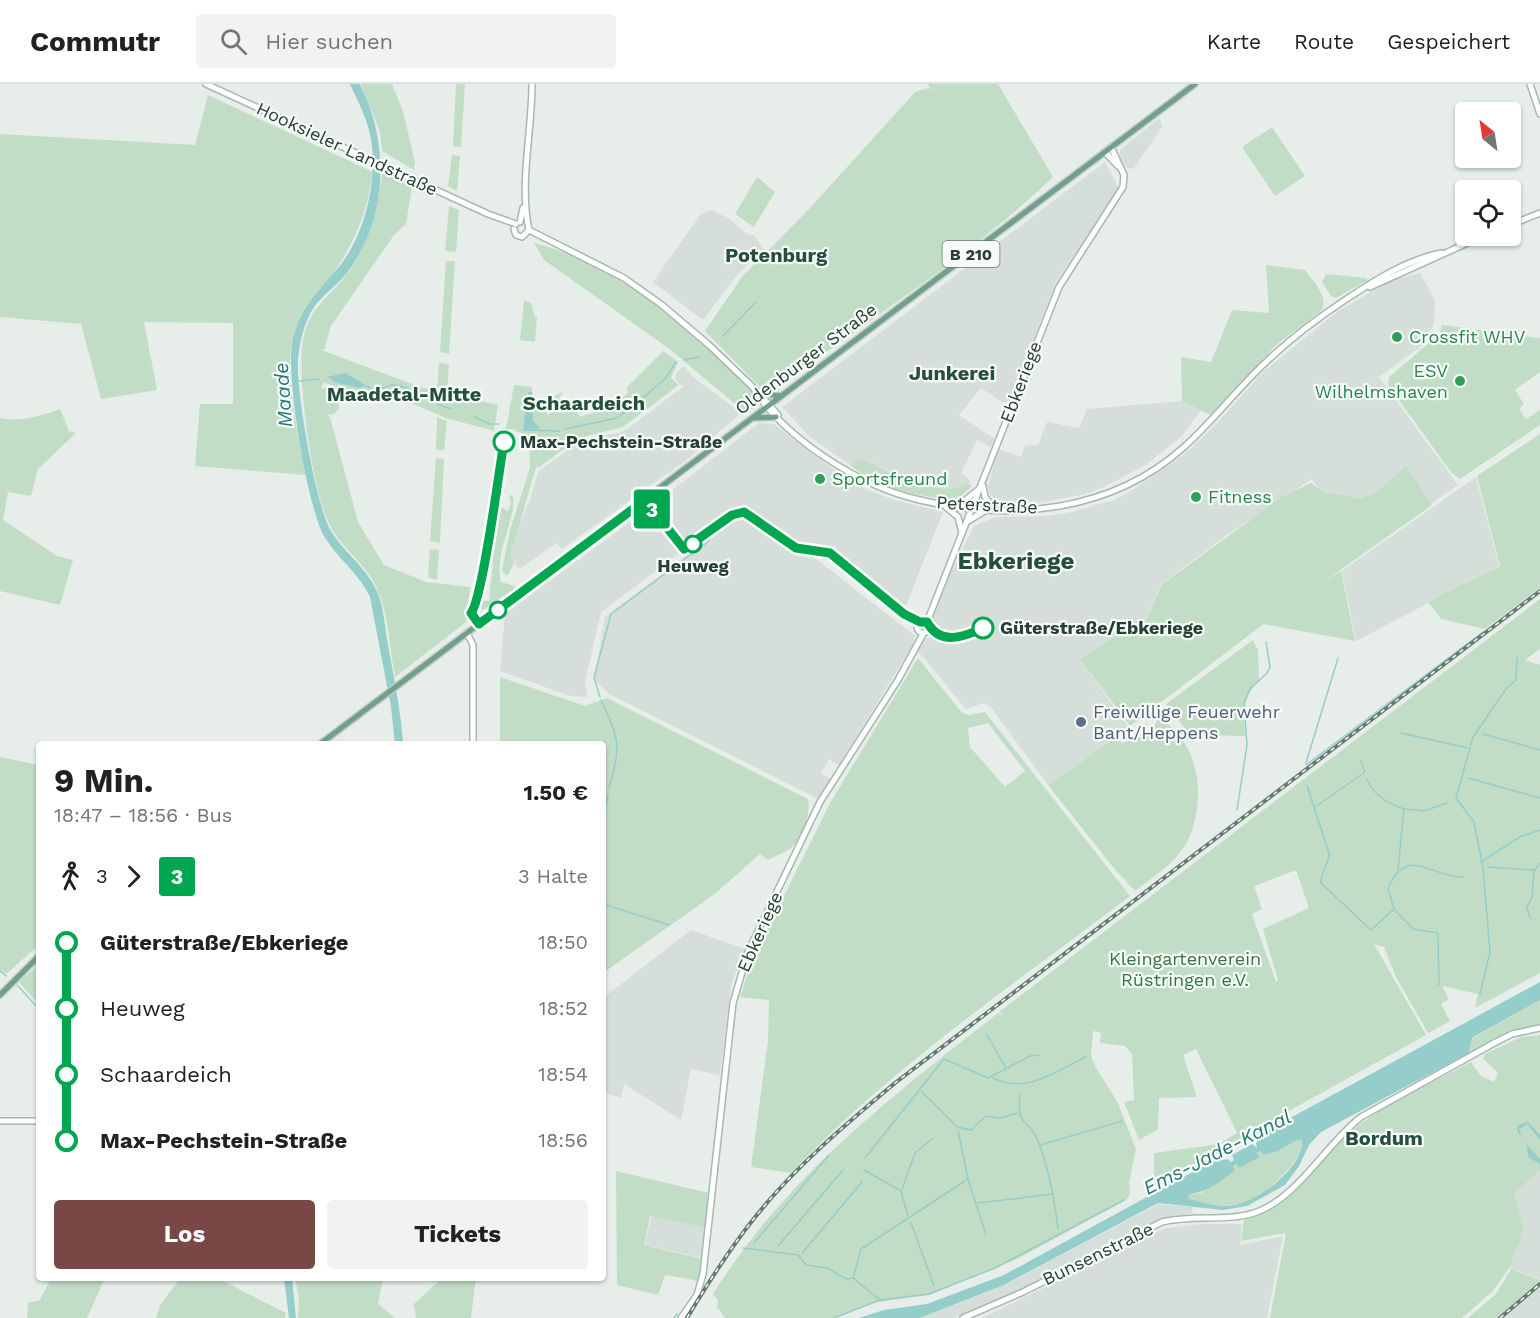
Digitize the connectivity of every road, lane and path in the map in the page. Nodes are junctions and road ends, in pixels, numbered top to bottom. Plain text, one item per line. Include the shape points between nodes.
1 (206, 84) edge
2 (531, 84) edge
3 (1195, 84) edge
4 (1530, 84) edge
5 (1540, 114) edge
6 (1111, 147) junction
7 (1105, 152) junction
8 (1119, 166) junction
9 (1540, 213) edge
10 (1521, 221) edge
11 (519, 224) junction
12 (528, 233) junction
13 (1458, 246) edge
14 (757, 391) junction
15 (782, 396) junction
16 (768, 406) junction
17 (776, 417) junction
18 (753, 418) junction
19 (783, 422) junction
20 (982, 484) junction
21 (945, 506) junction
22 (957, 507) junction
23 (973, 508) junction
24 (988, 509) junction
25 (996, 510) junction
26 (967, 522) junction
27 (962, 534) junction
28 (925, 622) junction
29 (467, 633) junction
30 (921, 633) junction
31 (324, 741) edge
32 (473, 741) edge
33 (36, 959) edge
34 (0, 995) edge
35 (1540, 1028) edge
36 (0, 1121) edge
37 (36, 1121) edge
38 (681, 1318) edge
39 (963, 1318) edge

1 - 11 street, Hooksieler Landstraße via 488,214
2 - 11 street via 526,198
3 - 6 main road, Oldenburger Straße / B 210
4 - 5 street
6 - 7 main road, Oldenburger Straße / B 210
6 - 8 street, Ebkeriege
7 - 8 street
7 - 15 main road, Oldenburger Straße / B 210
8 - 20 street, Ebkeriege via 1124,181 1120,194 1059,287
9 - 10 street
11 - 12 street
11 - 12 street, Hooksieler Landstraße via 518,237
12 - 14 street via 640,288 693,330
13 - 25 street, Peterstraße via 1355,294 1287,343 1183,448 1138,480 1093,499 1064,506
14 - 15 main road
14 - 16 street
15 - 16 main road, Oldenburger Straße / B 210
16 - 17 street, Peterstraße
16 - 18 main road, Oldenburger Straße / B 210
16 - 19 street, Peterstraße
17 - 18 main road
17 - 19 street, Peterstraße
18 - 29 main road, Oldenburger Straße / B 210
19 - 21 street, Peterstraße via 854,476 895,494
20 - 22 street
20 - 23 street, Ebkeriege
20 - 25 street via 985,497
21 - 22 street, Peterstraße
21 - 27 street via 958,517
22 - 23 street, Peterstraße
23 - 24 street, Peterstraße
23 - 26 street, Ebkeriege
24 - 25 street, Peterstraße
24 - 26 street
26 - 27 street, Ebkeriege
27 - 28 street, Ebkeriege
28 - 30 street via 917,624
28 - 30 street via 930,629
29 - 31 main road, Oldenburger Straße / B 210
29 - 32 street via 473,645
30 - 38 street, Ebkeriege via 898,680 820,802 742,968 733,1003 703,1274 697,1295
33 - 34 main road
35 - 39 street, Bunsenstraße via 1512,1034 1361,1117 1269,1207 1244,1215 1186,1217 1152,1226
36 - 37 street

